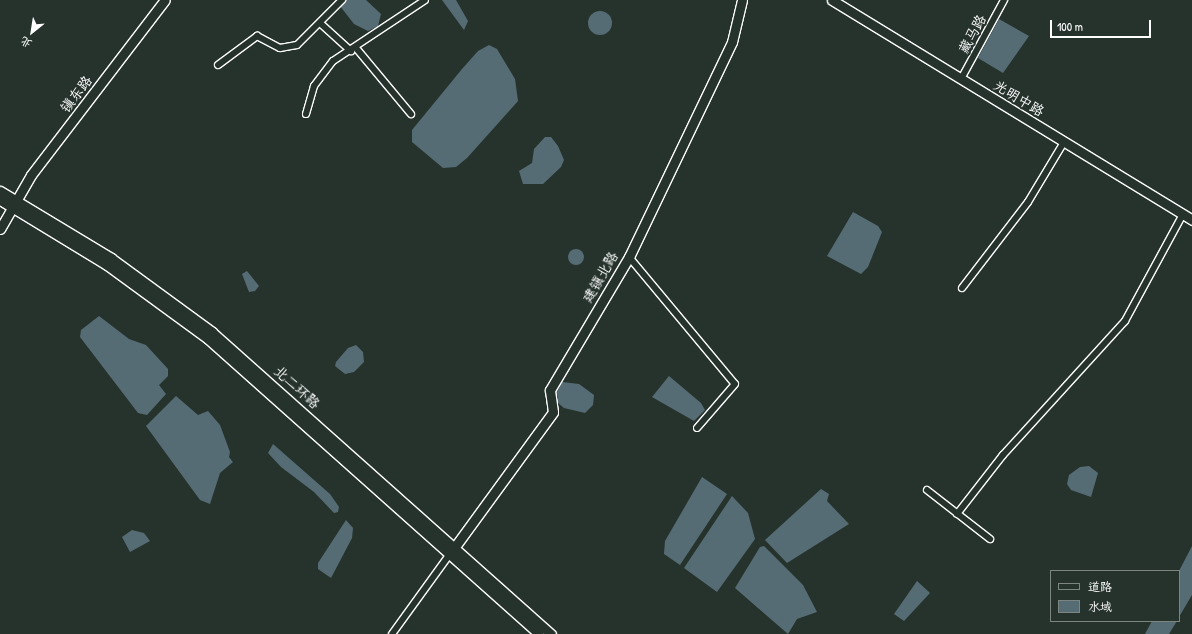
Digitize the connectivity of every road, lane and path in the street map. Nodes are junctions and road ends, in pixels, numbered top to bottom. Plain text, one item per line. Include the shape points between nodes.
1 (165, 0) edge
2 (342, 0) edge
3 (425, 0) edge
4 (742, 0) edge
5 (832, 0) edge
6 (1004, 0) edge
7 (320, 23) junction
8 (353, 50) junction
9 (218, 65) dead end
10 (961, 79) junction
11 (306, 114) dead end
12 (410, 114) dead end
13 (1064, 142) junction
14 (0, 191) edge
15 (0, 200) edge
16 (13, 203) junction
17 (1183, 214) junction
18 (1192, 220) edge
19 (0, 229) edge
20 (629, 257) junction
21 (962, 288) dead end
22 (697, 428) dead end
23 (927, 490) dead end
24 (957, 514) junction
25 (990, 539) dead end
26 (452, 551) junction
27 (392, 634) edge
28 (539, 634) edge
29 (551, 634) edge

1 - 16 street, 镇东路
2 - 7 street
3 - 8 street
4 - 20 street, 建镇北路 via 732,42
5 - 10 street, 光明中路
6 - 10 street, 藏马路
7 - 8 street
7 - 9 street via 297,45 280,48 263,37 250,38
8 - 11 street via 333,62 320,76
8 - 12 street
10 - 13 street, 光明中路
13 - 17 street, 光明中路
13 - 21 street via 1028,202
14 - 16 street, 北二环路
15 - 16 street, 北二环路
16 - 19 street, 镇东路
16 - 26 street, 北二环路 via 111,258 212,332
17 - 18 street, 光明中路
17 - 24 street via 1126,321 1003,455
20 - 22 street via 735,384
20 - 26 street, 建镇北路 via 550,390 553,412
23 - 24 street
24 - 25 street
26 - 27 street
26 - 28 street, 北二环路
26 - 29 street, 北二环路

